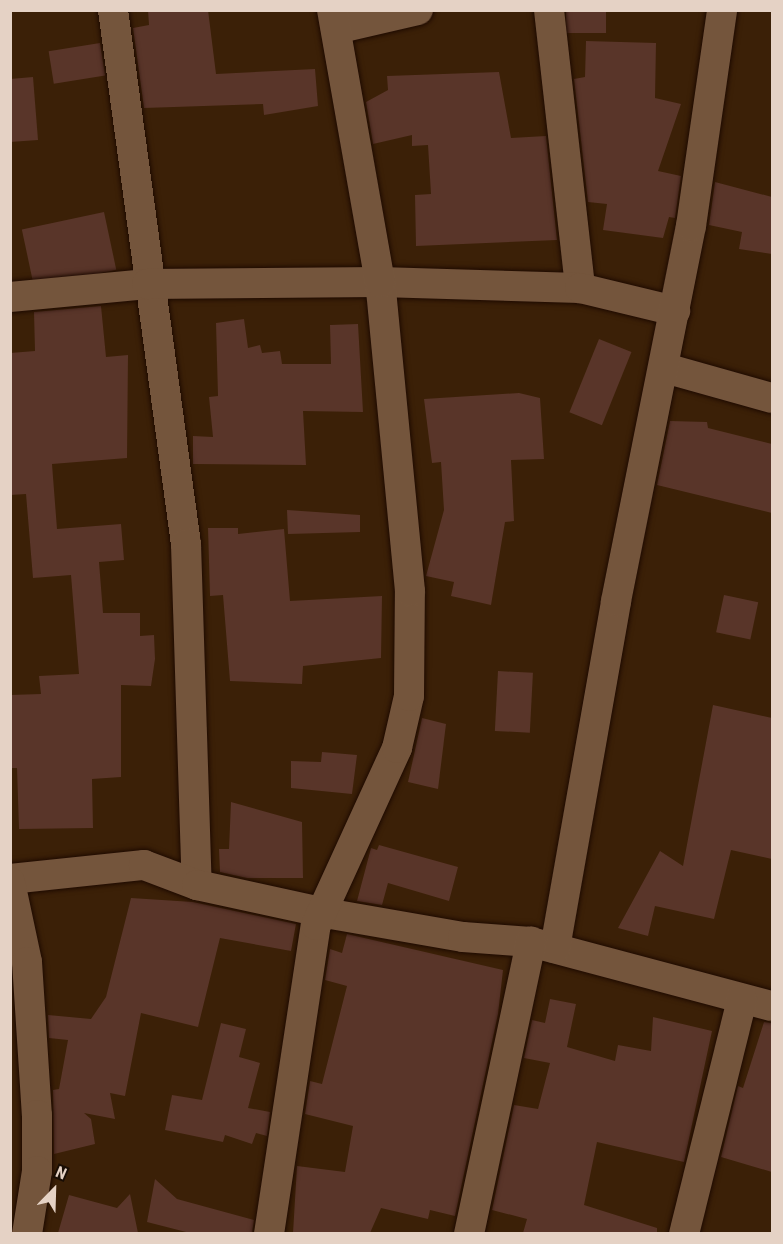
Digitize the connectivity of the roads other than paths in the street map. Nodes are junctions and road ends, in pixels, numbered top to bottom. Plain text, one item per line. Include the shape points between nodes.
1 (113, 10) edge
2 (418, 10) edge
3 (549, 10) edge
4 (722, 10) edge
5 (334, 20) edge
6 (380, 282) junction
7 (147, 284) junction
8 (580, 288) junction
9 (10, 297) edge
10 (675, 311) junction
11 (665, 368) junction
12 (772, 398) edge
13 (10, 880) edge
14 (197, 885) junction
15 (326, 913) junction
16 (543, 945) junction
17 (742, 999) junction
18 (772, 1006) edge
19 (27, 1233) edge
20 (269, 1233) edge
21 (469, 1233) edge
22 (684, 1233) edge

1 - 7 street
2 - 5 street
3 - 8 street
4 - 10 street
5 - 6 street
6 - 7 street
6 - 8 street
6 - 15 street via 410,591 409,696 397,748
7 - 9 street
7 - 14 street via 186,544
8 - 10 street
10 - 11 street
11 - 12 street
11 - 16 street
13 - 14 street via 144,865
13 - 19 street via 27,962 37,1115 37,1171
14 - 15 street
15 - 16 street via 463,937
15 - 20 street via 316,925
16 - 17 street
16 - 21 street
17 - 18 street
17 - 22 street

